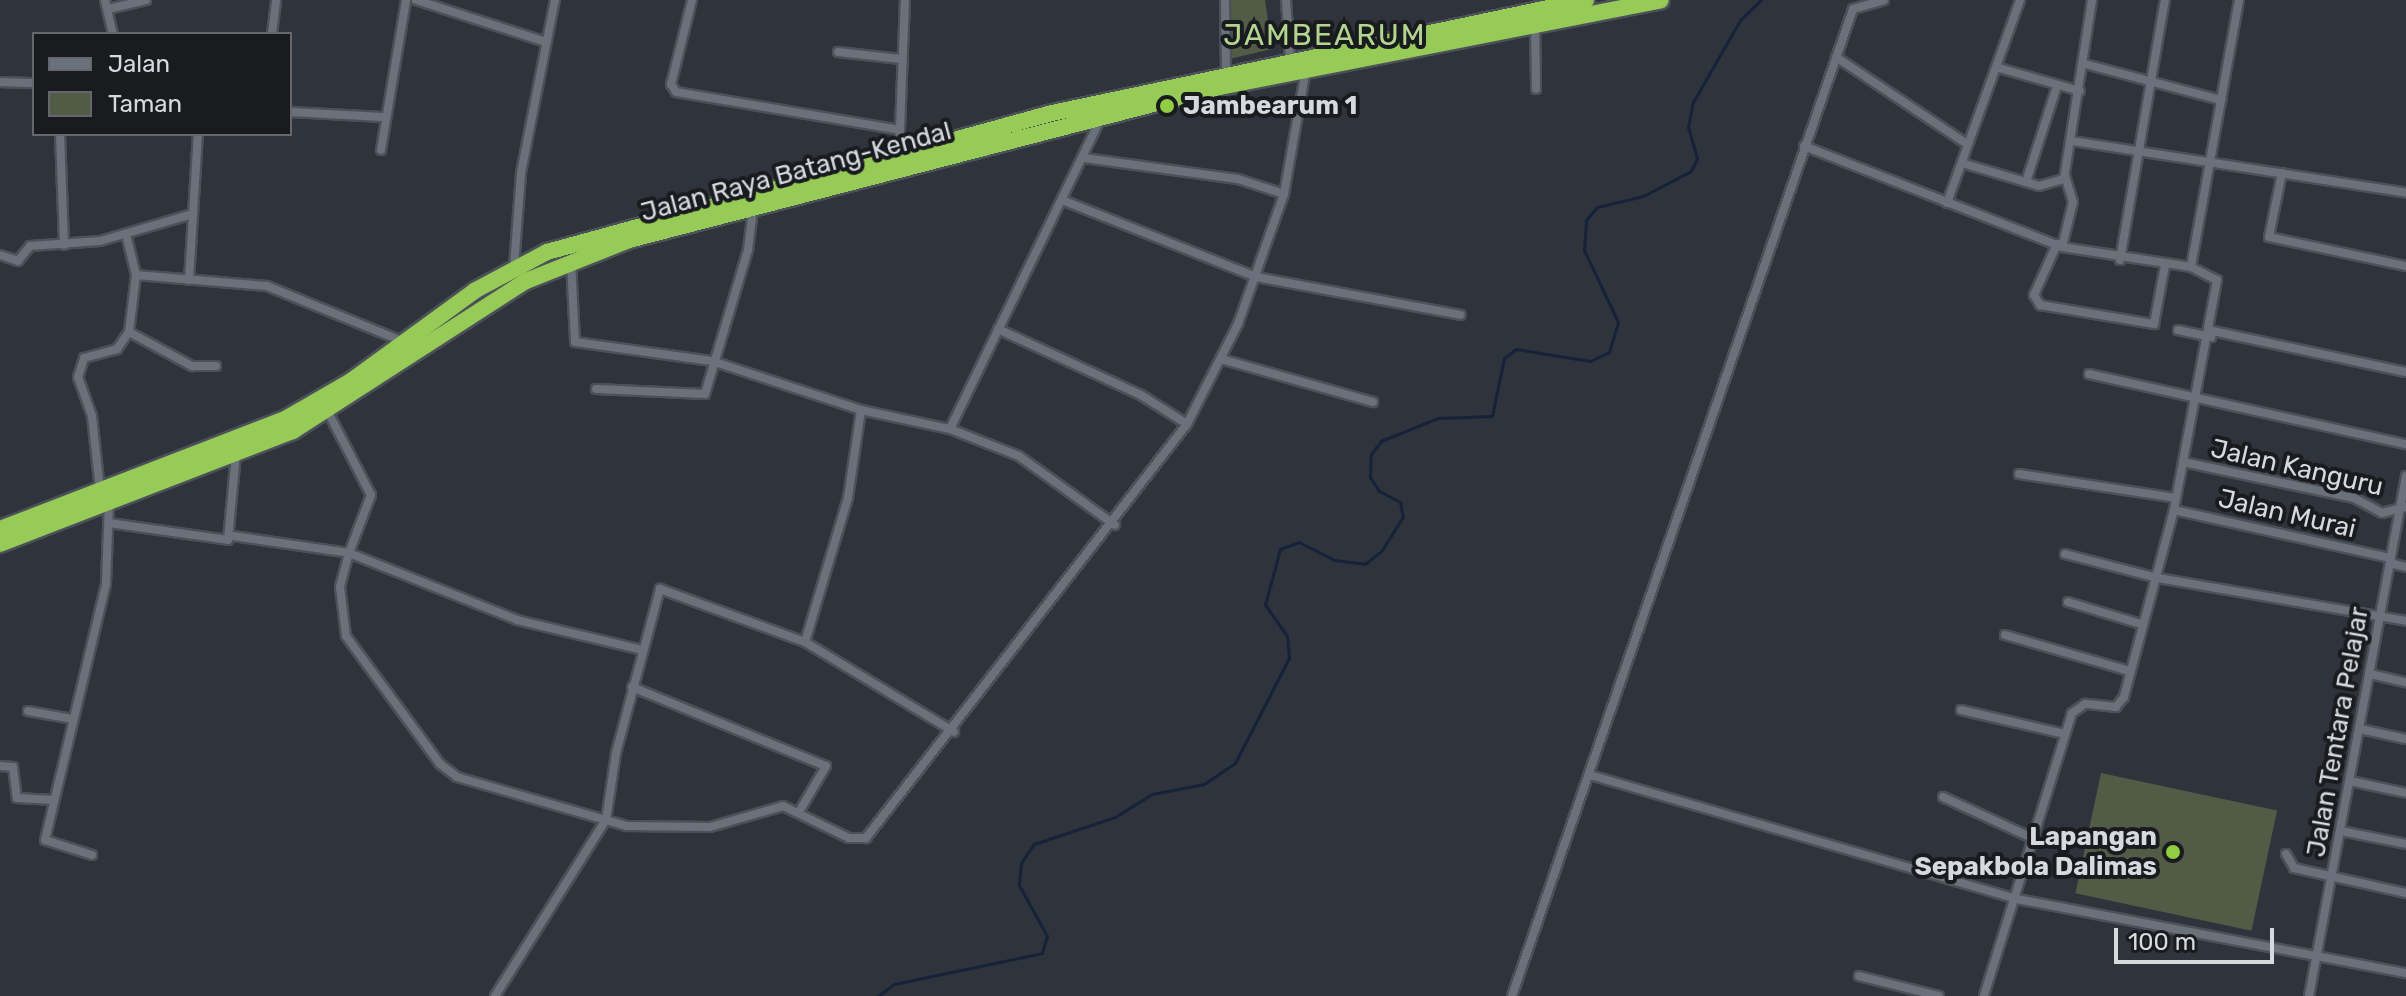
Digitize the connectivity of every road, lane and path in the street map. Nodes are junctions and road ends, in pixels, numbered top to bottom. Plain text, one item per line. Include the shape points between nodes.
1 (146, 0) edge
2 (276, 0) edge
3 (406, 0) edge
4 (416, 0) edge
5 (555, 0) edge
6 (692, 0) edge
7 (905, 0) edge
8 (1225, 0) edge
9 (1286, 0) edge
10 (1586, 0) edge
11 (1661, 0) edge
12 (1884, 0) edge
13 (2020, 0) edge
14 (2092, 0) edge
15 (2165, 0) edge
16 (2239, 0) edge
17 (106, 5) edge
18 (1535, 23) junction
19 (113, 32) edge
20 (272, 32) edge
21 (546, 42) junction
22 (838, 52) dead end
23 (1836, 57) junction
24 (1290, 58) junction
25 (901, 59) junction
26 (2085, 64) junction
27 (1999, 68) junction
28 (1306, 69) junction
29 (1226, 72) junction
30 (2151, 80) junction
31 (0, 82) edge
32 (32, 83) edge
33 (2057, 86) junction
34 (1536, 89) dead end
35 (2080, 91) junction
36 (2221, 100) junction
37 (292, 112) edge
38 (1102, 116) junction
39 (383, 117) junction
40 (900, 130) junction
41 (60, 136) edge
42 (198, 136) edge
43 (2072, 141) junction
44 (1967, 144) junction
45 (1804, 146) junction
46 (381, 150) dead end
47 (939, 152) junction
48 (2138, 154) junction
49 (899, 155) junction
50 (1084, 158) junction
51 (1962, 163) junction
52 (2209, 166) junction
53 (2282, 173) junction
54 (2064, 179) junction
55 (2026, 182) junction
56 (2406, 193) edge
57 (1284, 194) junction
58 (1062, 200) junction
59 (1947, 203) junction
60 (753, 211) junction
61 (193, 214) junction
62 (126, 234) junction
63 (64, 245) junction
64 (2059, 246) junction
65 (0, 255) edge
66 (571, 260) junction
67 (2120, 260) junction
68 (2165, 265) junction
69 (2406, 266) edge
70 (514, 267) junction
71 (2191, 267) junction
72 (136, 275) junction
73 (1256, 277) junction
74 (189, 280) junction
75 (1461, 315) dead end
76 (998, 329) junction
77 (2178, 330) dead end
78 (129, 332) junction
79 (2210, 333) junction
80 (402, 341) junction
81 (1221, 359) junction
82 (712, 361) junction
83 (216, 366) dead end
84 (2406, 372) edge
85 (2089, 374) dead end
86 (596, 389) dead end
87 (2198, 396) junction
88 (1373, 402) dead end
89 (861, 410) junction
90 (328, 412) junction
91 (1187, 424) junction
92 (950, 429) junction
93 (2406, 444) edge
94 (236, 454) junction
95 (2183, 462) junction
96 (2019, 474) dead end
97 (2406, 476) edge
98 (105, 497) junction
99 (2175, 498) junction
100 (2403, 506) edge
101 (2174, 510) junction
102 (109, 523) junction
103 (1115, 525) junction
104 (4, 535) edge
105 (233, 536) junction
106 (349, 553) junction
107 (2065, 554) dead end
108 (2390, 561) junction
109 (2406, 567) edge
110 (2158, 578) junction
111 (2068, 602) dead end
112 (2380, 616) junction
113 (2406, 621) edge
114 (2141, 624) junction
115 (2005, 635) dead end
116 (805, 642) junction
117 (643, 650) junction
118 (2130, 671) junction
119 (2370, 674) junction
120 (2406, 682) edge
121 (632, 687) junction
122 (1961, 710) dead end
123 (28, 711) dead end
124 (73, 719) junction
125 (2360, 729) junction
126 (954, 732) junction
127 (2065, 734) junction
128 (2406, 739) edge
129 (0, 766) edge
130 (1590, 775) junction
131 (2350, 781) junction
132 (2406, 793) edge
133 (1943, 797) dead end
134 (54, 800) junction
135 (799, 812) junction
136 (606, 820) junction
137 (2341, 831) junction
138 (2030, 837) junction
139 (2406, 844) edge
140 (2286, 854) dead end
141 (92, 855) dead end
142 (2332, 878) junction
143 (2406, 893) edge
144 (2012, 898) junction
145 (2318, 954) junction
146 (2406, 973) edge
147 (1859, 976) dead end
148 (495, 996) edge
149 (1512, 996) edge
150 (1939, 996) edge
151 (1984, 996) edge
152 (2309, 996) edge

1 - 17 street
2 - 20 street
3 - 39 street
4 - 21 street
5 - 21 street
6 - 40 street via 671,84 676,92
7 - 25 street
8 - 29 street
9 - 24 street
10 - 24 highway, Jalan Raya Batang-Kendal
11 - 18 highway, Jalan Raya Batang-Kendal
12 - 23 street via 1857,3
13 - 27 street
14 - 26 street
15 - 30 street
16 - 36 street
17 - 19 street
18 - 28 highway, Jalan Raya Batang-Kendal
18 - 34 street
21 - 70 street via 521,173
22 - 25 street
23 - 44 street
23 - 45 street
24 - 29 highway, Jalan Raya Batang-Kendal
25 - 40 street
26 - 30 street
26 - 35 street
27 - 33 street
27 - 44 street
28 - 38 highway, Jalan Raya Batang-Kendal
28 - 57 street
29 - 47 highway, Jalan Raya Batang-Kendal
30 - 36 street
30 - 48 street
31 - 32 street
33 - 35 street
33 - 55 street
35 - 43 street
36 - 52 street
37 - 39 street
38 - 47 highway, Jalan Raya Batang-Kendal
38 - 50 street
39 - 46 street
40 - 49 street
41 - 63 street
42 - 61 street
43 - 48 street
43 - 54 street
44 - 51 street
45 - 59 street
45 - 130 street
47 - 49 highway, Jalan Raya Batang-Kendal
47 - 60 highway, Jalan Raya Batang-Kendal
48 - 52 street
48 - 67 street
49 - 70 highway, Jalan Raya Batang-Kendal via 625,226
50 - 57 street via 1238,179
50 - 58 street
51 - 55 street
51 - 59 street
52 - 53 street
52 - 71 street
53 - 56 street
53 - 69 street via 2269,237
54 - 55 street via 2045,186
54 - 64 street via 2073,202
57 - 73 street
58 - 73 street
58 - 76 street
59 - 64 street
60 - 66 highway, Jalan Raya Batang-Kendal
60 - 82 street via 748,250
61 - 62 street
61 - 74 street
62 - 63 street
62 - 72 street
63 - 65 street via 30,246 18,261
64 - 67 street
64 - 68 street via 2034,295 2040,305 2154,324
66 - 82 street via 575,342
66 - 90 highway, Jalan Raya Batang-Kendal via 501,297
67 - 68 street
68 - 71 street
70 - 80 highway, Jalan Raya Batang-Kendal
71 - 79 street via 2217,280
72 - 74 street
72 - 78 street
73 - 75 street
73 - 81 street
74 - 80 street via 267,286
76 - 91 street via 1141,395
76 - 92 street
77 - 79 street
78 - 83 street via 192,366
78 - 98 street via 117,349 84,358 78,377 92,416
79 - 84 street
79 - 87 street
80 - 98 highway, Jalan Raya Batang-Kendal via 287,418
81 - 88 street
81 - 91 street
82 - 86 street via 702,396
82 - 89 street
85 - 87 street
87 - 93 street
87 - 95 street
89 - 92 street
89 - 116 street via 848,498
90 - 94 highway, Jalan Raya Batang-Kendal
90 - 106 street via 371,495
91 - 103 street
92 - 103 street via 1019,456
94 - 98 highway, Jalan Raya Batang-Kendal
94 - 105 street
95 - 99 street
95 - 100 street, Jalan Kanguru via 2354,498 2382,513
96 - 99 street
97 - 100 street, Jalan Tentara Pelajar
98 - 102 street
98 - 104 highway, Jalan Raya Batang-Kendal
99 - 101 street
100 - 108 street, Jalan Tentara Pelajar
101 - 108 street, Jalan Murai
101 - 110 street
102 - 105 street via 212,543
102 - 124 street via 106,584
103 - 126 street
105 - 106 street
106 - 117 street via 517,620
106 - 136 street via 340,587 346,636 440,764 482,788
107 - 110 street
108 - 109 street, Jalan Murai
108 - 112 street, Jalan Tentara Pelajar
110 - 112 street
110 - 114 street
111 - 114 street
112 - 113 street
112 - 119 street, Jalan Tentara Pelajar
114 - 118 street
115 - 118 street
116 - 117 street via 664,588
116 - 126 street
117 - 121 street
118 - 127 street via 2122,703 2077,707
119 - 120 street
119 - 125 street, Jalan Tentara Pelajar
121 - 135 street via 826,766
121 - 136 street
122 - 127 street
123 - 124 street
124 - 134 street
125 - 128 street
125 - 131 street, Jalan Tentara Pelajar
126 - 135 street via 866,838 849,838
127 - 138 street
129 - 134 street via 13,767 17,798
130 - 144 street
130 - 149 street
131 - 132 street
131 - 137 street, Jalan Tentara Pelajar
133 - 138 street
134 - 141 street via 45,840
135 - 136 street via 783,806 710,827 671,830
136 - 148 street
137 - 139 street
137 - 142 street, Jalan Tentara Pelajar
138 - 144 street
140 - 142 street via 2294,868
142 - 143 street
142 - 145 street, Jalan Tentara Pelajar
144 - 145 street
144 - 151 street
145 - 146 street
145 - 152 street, Jalan Tentara Pelajar
147 - 150 street

